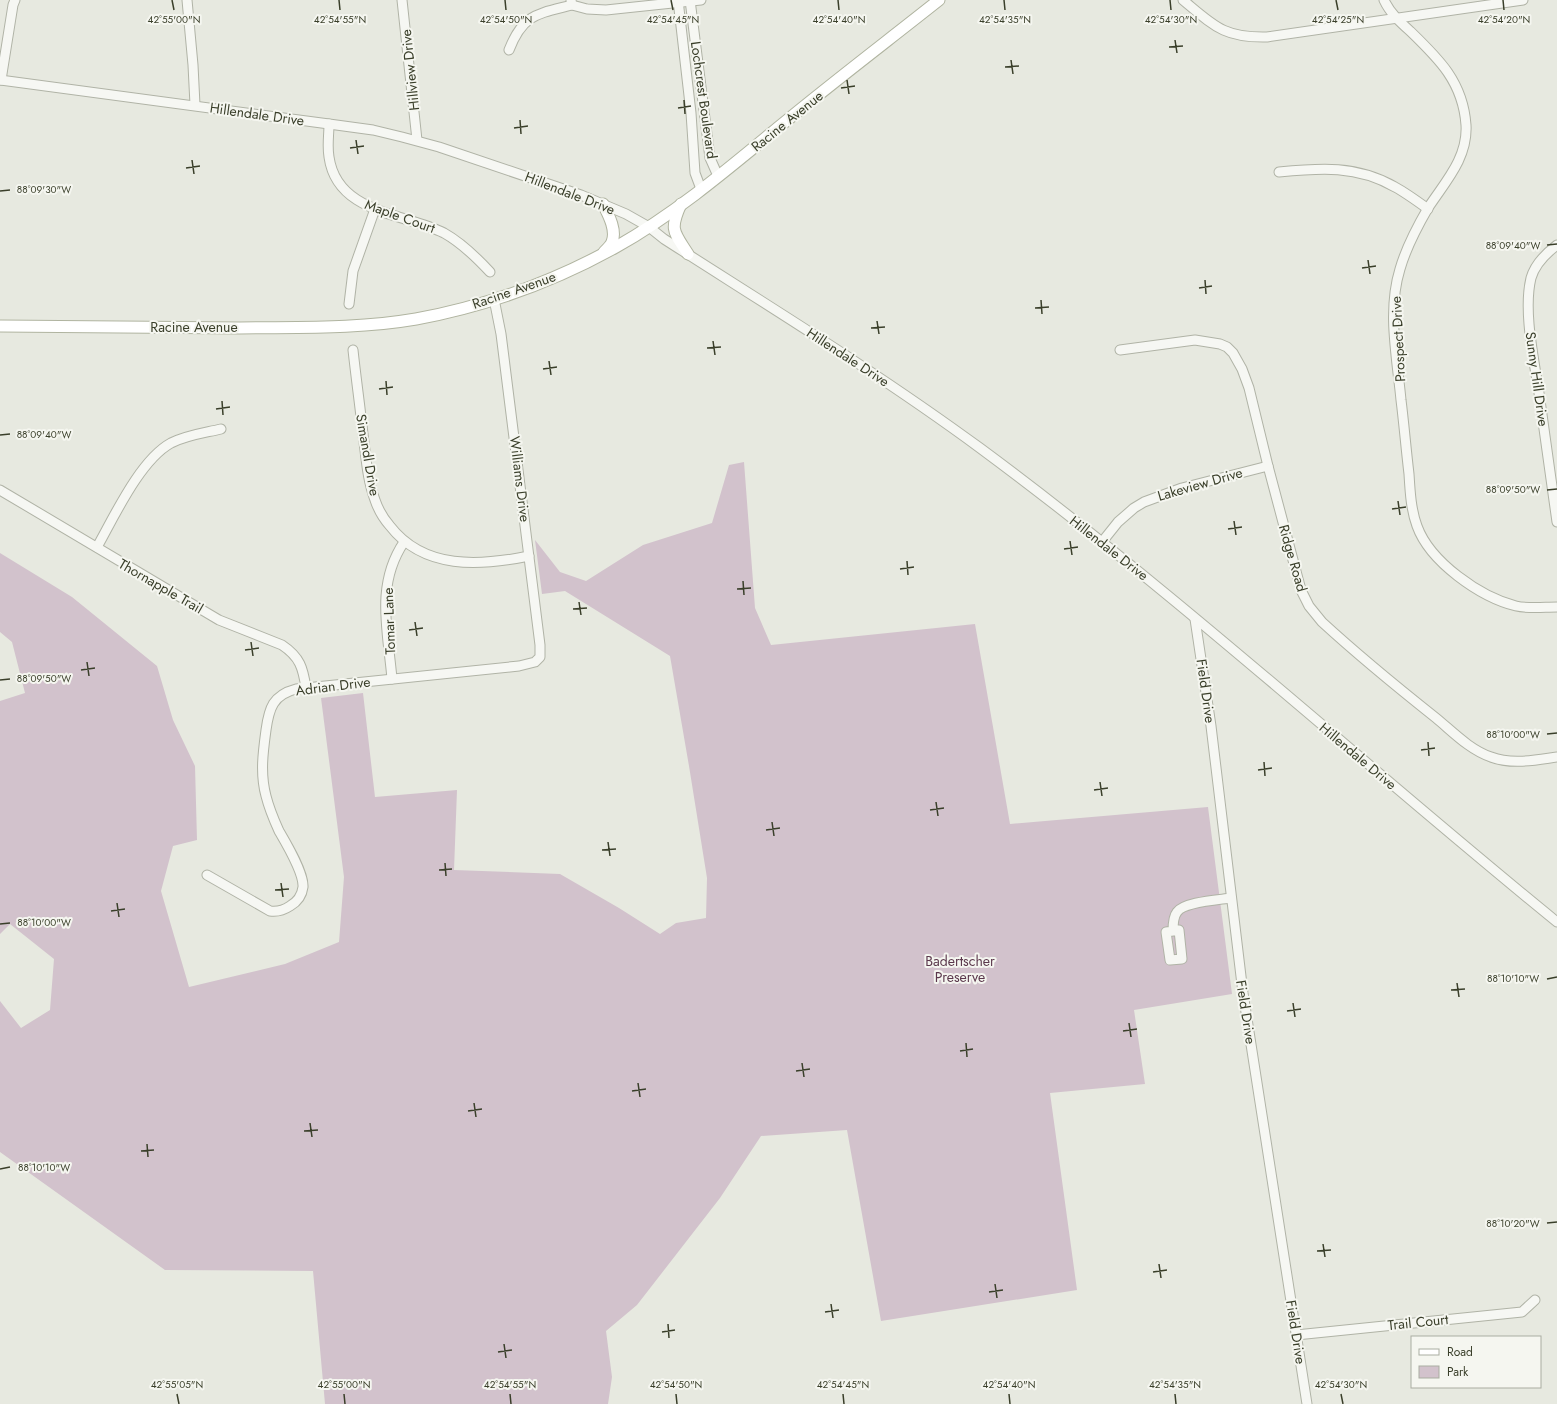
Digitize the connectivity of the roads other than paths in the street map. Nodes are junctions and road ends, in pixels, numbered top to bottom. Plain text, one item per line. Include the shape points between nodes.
1 (15, 0) edge
2 (187, 0) edge
3 (402, 0) edge
4 (701, 0) edge
5 (939, 0) edge
6 (1183, 0) edge
7 (1384, 0) edge
8 (1523, 0) edge
9 (678, 1) edge
10 (690, 1) edge
11 (571, 3) edge
12 (1396, 19) junction
13 (509, 50) dead end
14 (0, 80) edge
15 (195, 105) junction
16 (329, 124) junction
17 (417, 140) junction
18 (1279, 172) dead end
19 (718, 176) junction
20 (701, 188) junction
21 (603, 204) junction
22 (681, 204) junction
23 (375, 209) junction
24 (1428, 209) junction
25 (649, 227) junction
26 (1557, 245) edge
27 (604, 253) junction
28 (688, 254) junction
29 (490, 272) dead end
30 (494, 299) junction
31 (349, 304) dead end
32 (0, 326) edge
33 (353, 350) dead end
34 (1120, 350) dead end
35 (221, 429) dead end
36 (1268, 466) junction
37 (0, 490) edge
38 (1557, 522) edge
39 (404, 542) junction
40 (1102, 542) junction
41 (97, 547) junction
42 (529, 556) junction
43 (1557, 607) edge
44 (1196, 619) junction
45 (539, 660) joint
46 (392, 679) junction
47 (306, 688) junction
48 (1557, 757) edge
49 (207, 875) dead end
50 (1231, 898) junction
51 (1557, 922) edge
52 (1173, 931) dead end
53 (1536, 1300) dead end
54 (1296, 1335) junction
55 (1307, 1404) edge

1 - 14 street via 12,5
2 - 15 street
3 - 17 street, Hillview Drive
4 - 10 street
5 - 19 main road, Racine Avenue
6 - 12 street via 1223,31 1248,37 1267,37
7 - 12 street, Prospect Drive
8 - 12 street
9 - 10 street
9 - 11 street via 606,10 587,9
9 - 20 street, Lochcrest Boulevard via 695,173
10 - 19 street, Lochcrest Boulevard via 710,158
11 - 13 street via 527,20 515,35
12 - 24 street, Prospect Drive via 1428,48 1448,72 1462,100 1464,110 1466,135 1461,155 1452,176
14 - 15 street, Hillendale Drive
15 - 16 street, Hillendale Drive
16 - 17 street, Hillendale Drive
16 - 23 street, Maple Court via 329,158 334,174 353,198
17 - 21 street, Hillendale Drive via 546,182
18 - 24 street via 1331,168 1356,171 1394,186
19 - 20 main road, Racine Avenue
20 - 22 main road, Racine Avenue
21 - 25 street, Hillendale Drive
21 - 27 main road via 614,234
22 - 25 main road, Racine Avenue
22 - 28 main road via 674,220 674,228
23 - 29 street, Maple Court via 443,232 462,244
23 - 31 street via 353,271
24 - 43 street, Prospect Drive via 1403,258 1396,283 1394,308 1395,344 1416,525 1432,551 1474,587 1496,599 1518,606
25 - 27 main road, Racine Avenue
25 - 28 street, Hillendale Drive
26 - 38 street, Sunny Hill Drive via 1535,268 1528,299
27 - 30 main road, Racine Avenue via 556,276
28 - 40 street, Hillendale Drive via 865,367 985,452
30 - 32 main road, Racine Avenue via 417,318 352,326
30 - 42 street, Williams Drive via 501,334
33 - 39 street, Simandl Drive via 372,491 381,513
34 - 36 street, Ridge Road via 1194,340 1227,347 1238,360 1246,378
35 - 41 street via 178,440 163,448 138,477
36 - 40 street, Lakeview Drive via 1182,488 1144,502 1122,519
36 - 48 street, Ridge Road via 1301,590 1309,606 1322,622 1482,753 1516,762
37 - 41 street, Thornapple Trail
39 - 42 street, Simandl Drive via 428,555 470,563
39 - 46 street, Tomar Lane via 394,561 385,590
40 - 44 street, Hillendale Drive
41 - 47 street, Thornapple Trail via 219,620 282,645 297,658 302,667
42 - 45 street, Williams Drive via 540,645
44 - 50 street, Field Drive
44 - 51 street, Hillendale Drive
45 - 46 street, Adrian Drive via 519,666
46 - 47 street, Adrian Drive
47 - 49 street, Adrian Drive via 287,691 276,699 271,707 262,767 270,807 302,881 300,898 288,908 270,911
50 - 52 street via 1188,905 1177,912
50 - 54 street, Field Drive via 1243,993
53 - 54 street, Trail Court via 1522,1312
54 - 55 street, Field Drive

